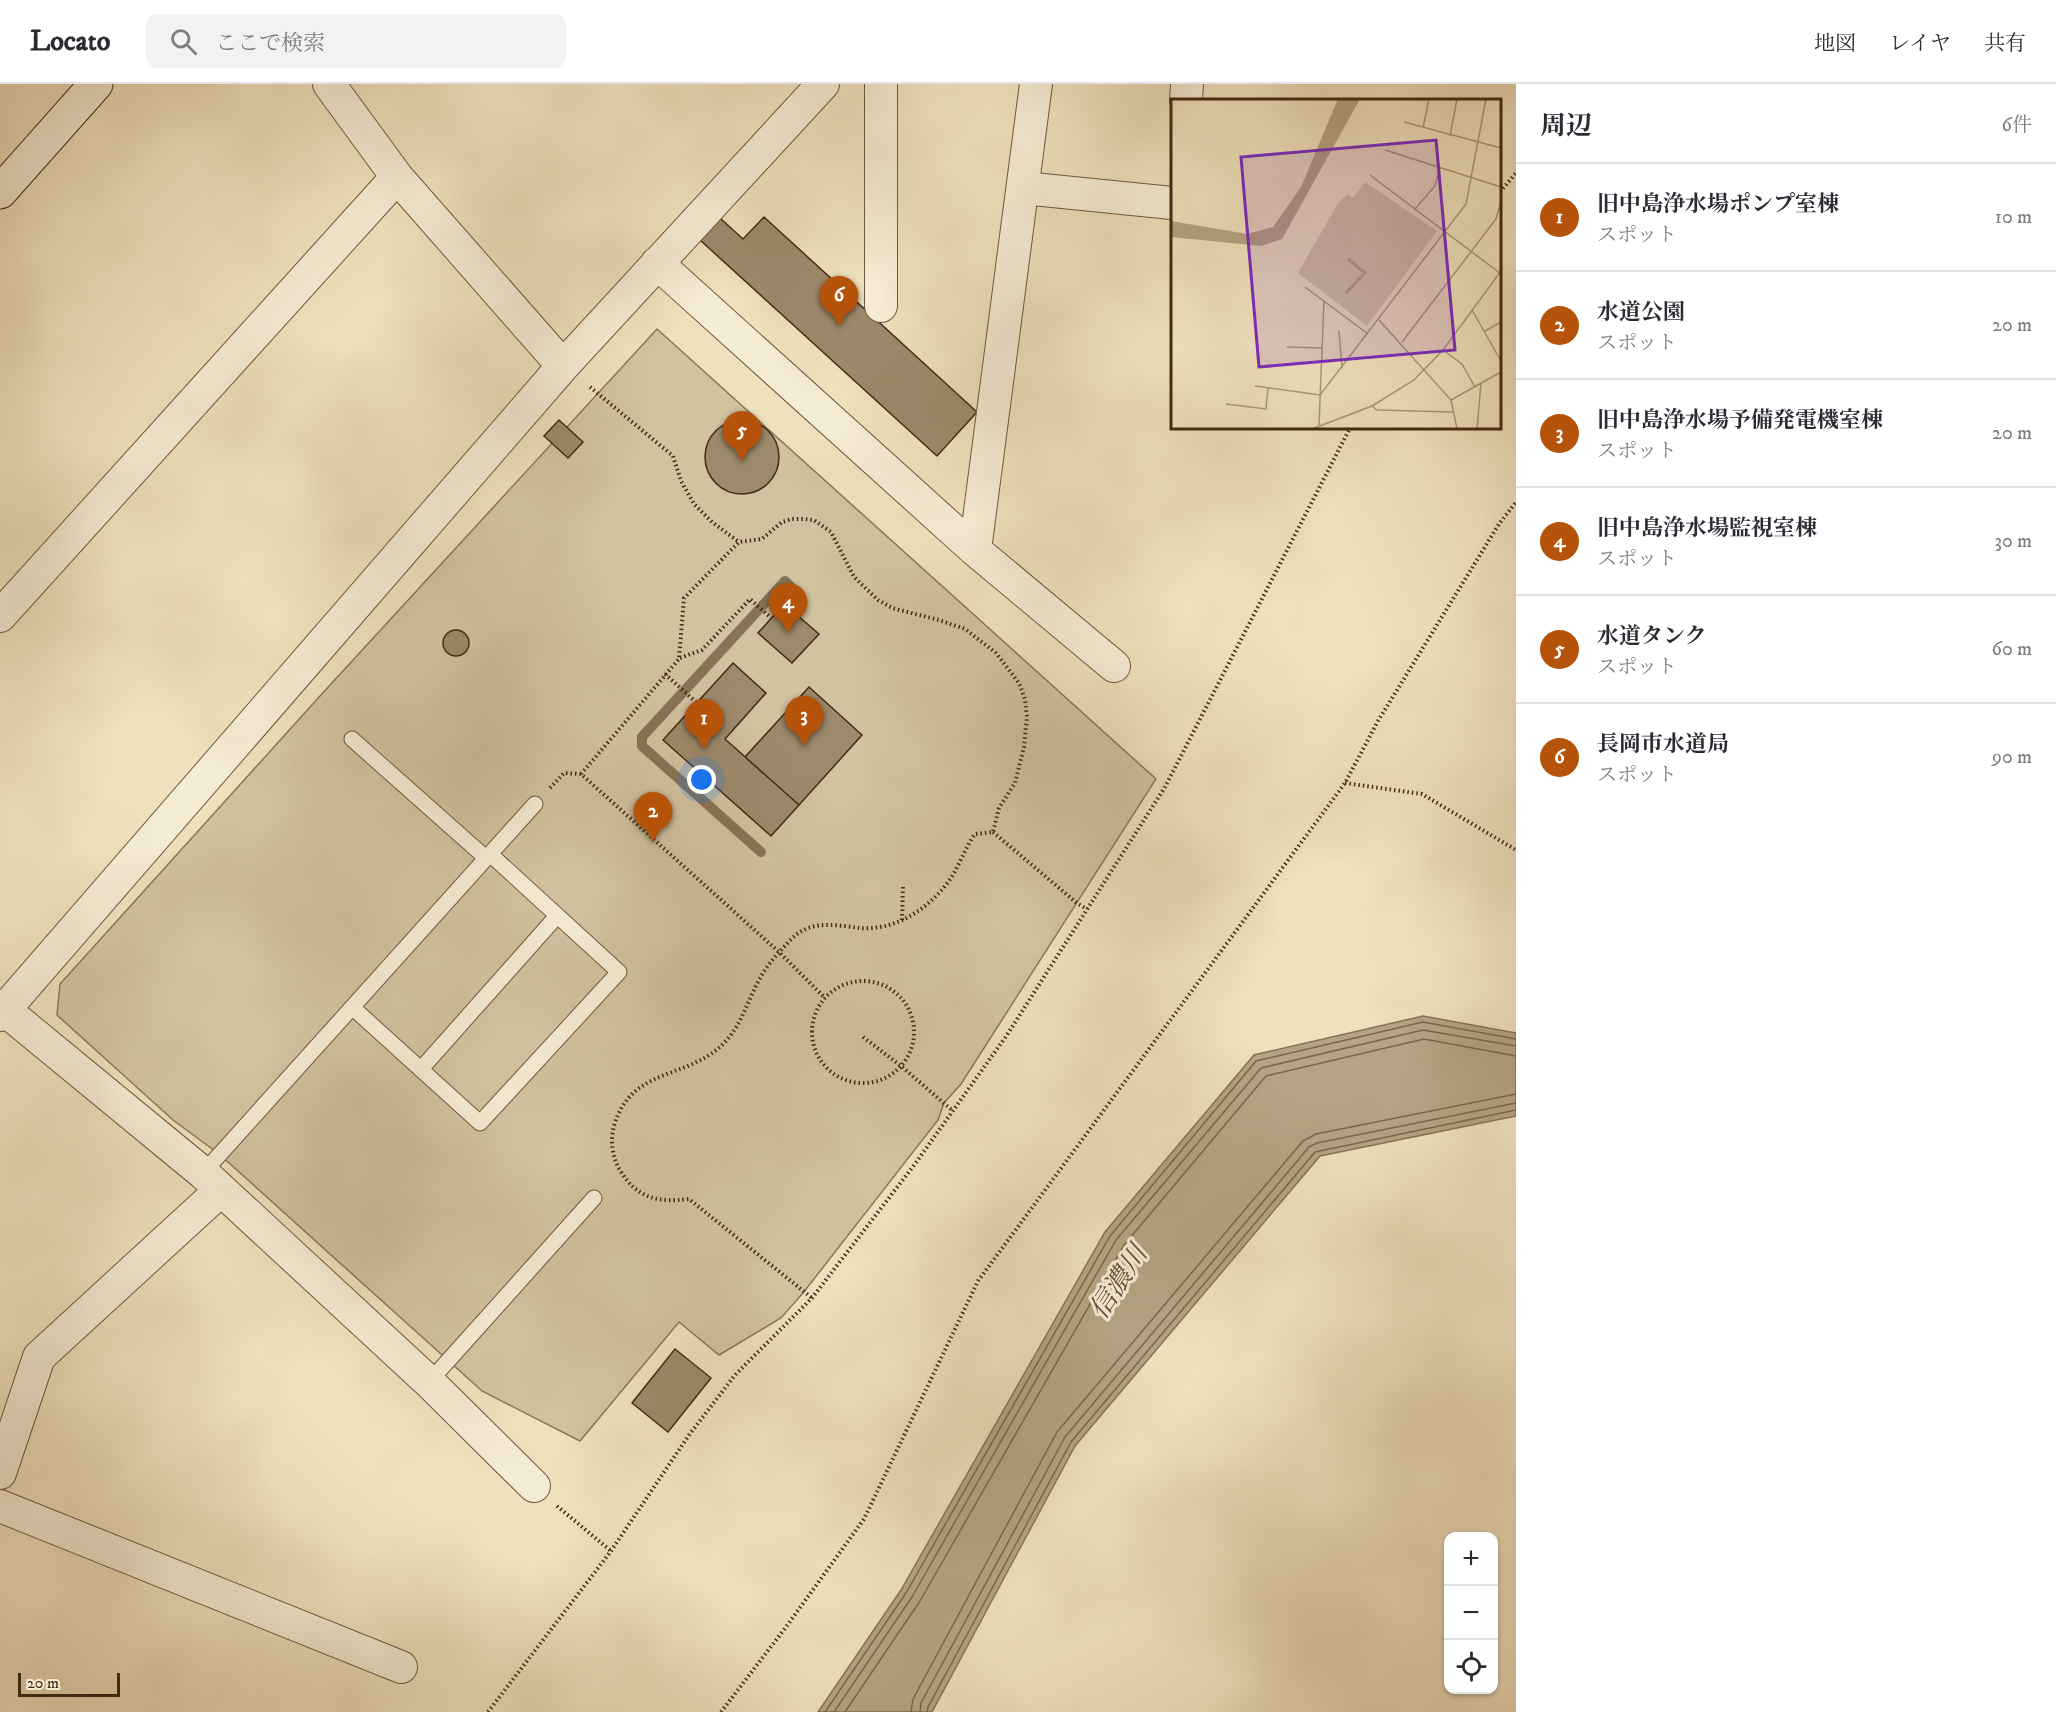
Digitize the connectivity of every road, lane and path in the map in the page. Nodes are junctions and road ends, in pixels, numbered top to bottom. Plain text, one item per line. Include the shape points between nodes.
1 (328, 84) edge
2 (823, 84) edge
3 (881, 84) edge
4 (1036, 84) edge
5 (1187, 84) edge
6 (89, 86) edge
7 (1186, 99) edge
8 (1516, 173) edge
9 (397, 177) junction
10 (1023, 188) junction
11 (1501, 191) edge
12 (0, 192) edge
13 (1171, 203) edge
14 (657, 263) junction
15 (881, 306) dead end
16 (563, 366) junction
17 (1349, 429) edge
18 (1516, 502) edge
19 (739, 542) junction
20 (975, 550) junction
21 (0, 616) edge
22 (771, 618) dead end
23 (679, 659) junction
24 (1114, 666) dead end
25 (665, 675) junction
26 (698, 703) dead end
27 (352, 739) dead end
28 (581, 774) junction
29 (1346, 783) junction
30 (535, 804) joint
31 (993, 832) junction
32 (1516, 850) edge
33 (488, 856) junction
34 (903, 886) dead end
35 (1087, 909) junction
36 (557, 916) junction
37 (902, 920) junction
38 (779, 952) junction
39 (825, 998) junction
40 (352, 1007) junction
41 (2, 1010) edge
42 (863, 1037) dead end
43 (901, 1066) junction
44 (421, 1069) junction
45 (953, 1111) junction
46 (212, 1181) junction
47 (594, 1198) dead end
48 (812, 1298) junction
49 (429, 1382) junction
50 (0, 1473) edge
51 (534, 1486) joint
52 (0, 1506) edge
53 (611, 1551) junction
54 (401, 1668) dead end
55 (488, 1712) edge
56 (721, 1712) edge

1 - 9 street
2 - 14 street
3 - 15 street
4 - 10 street
5 - 7 street
6 - 12 street
8 - 11 path
9 - 16 street
9 - 21 street
10 - 13 street
10 - 20 street
14 - 16 street
14 - 20 street
16 - 19 path via 673,456 694,504
16 - 41 street
17 - 35 path via 1165,787
18 - 29 path via 1384,711
19 - 23 path via 684,598
19 - 31 path via 762,539 774,527 792,519 814,520 831,532 854,577 878,600 892,609 965,629 1005,663 1025,699 1026,733 1015,783 999,808
20 - 24 street
22 - 23 path via 750,599 702,650
23 - 25 path
25 - 26 path
25 - 28 path
27 - 33 lane
28 - 30 path via 564,772
28 - 38 path
29 - 32 path via 1422,794
29 - 56 path via 978,1281 864,1519
30 - 33 lane
31 - 35 path
31 - 37 path via 975,834 944,886 922,909
33 - 36 lane
33 - 40 lane
34 - 37 path
35 - 45 path
36 - 44 lane
36 - 44 lane via 619,972 480,1123
37 - 38 path via 870,929 815,926 803,930
38 - 39 path
38 - 48 path via 726,1041 699,1061 648,1081 626,1099 613,1132 613,1149 618,1167 640,1193 674,1201 689,1199
39 - 43 path via 836,989 856,983 886,987 902,998 912,1012 915,1032
39 - 43 path via 812,1018 810,1034 815,1055 828,1070 861,1082 890,1076
40 - 44 lane
40 - 46 lane
41 - 46 street
42 - 43 path
43 - 45 path
45 - 48 path
46 - 49 street
46 - 50 street via 39,1357
47 - 49 lane
48 - 53 path via 735,1376 689,1435
49 - 51 street
51 - 53 path
52 - 54 street
53 - 55 path

